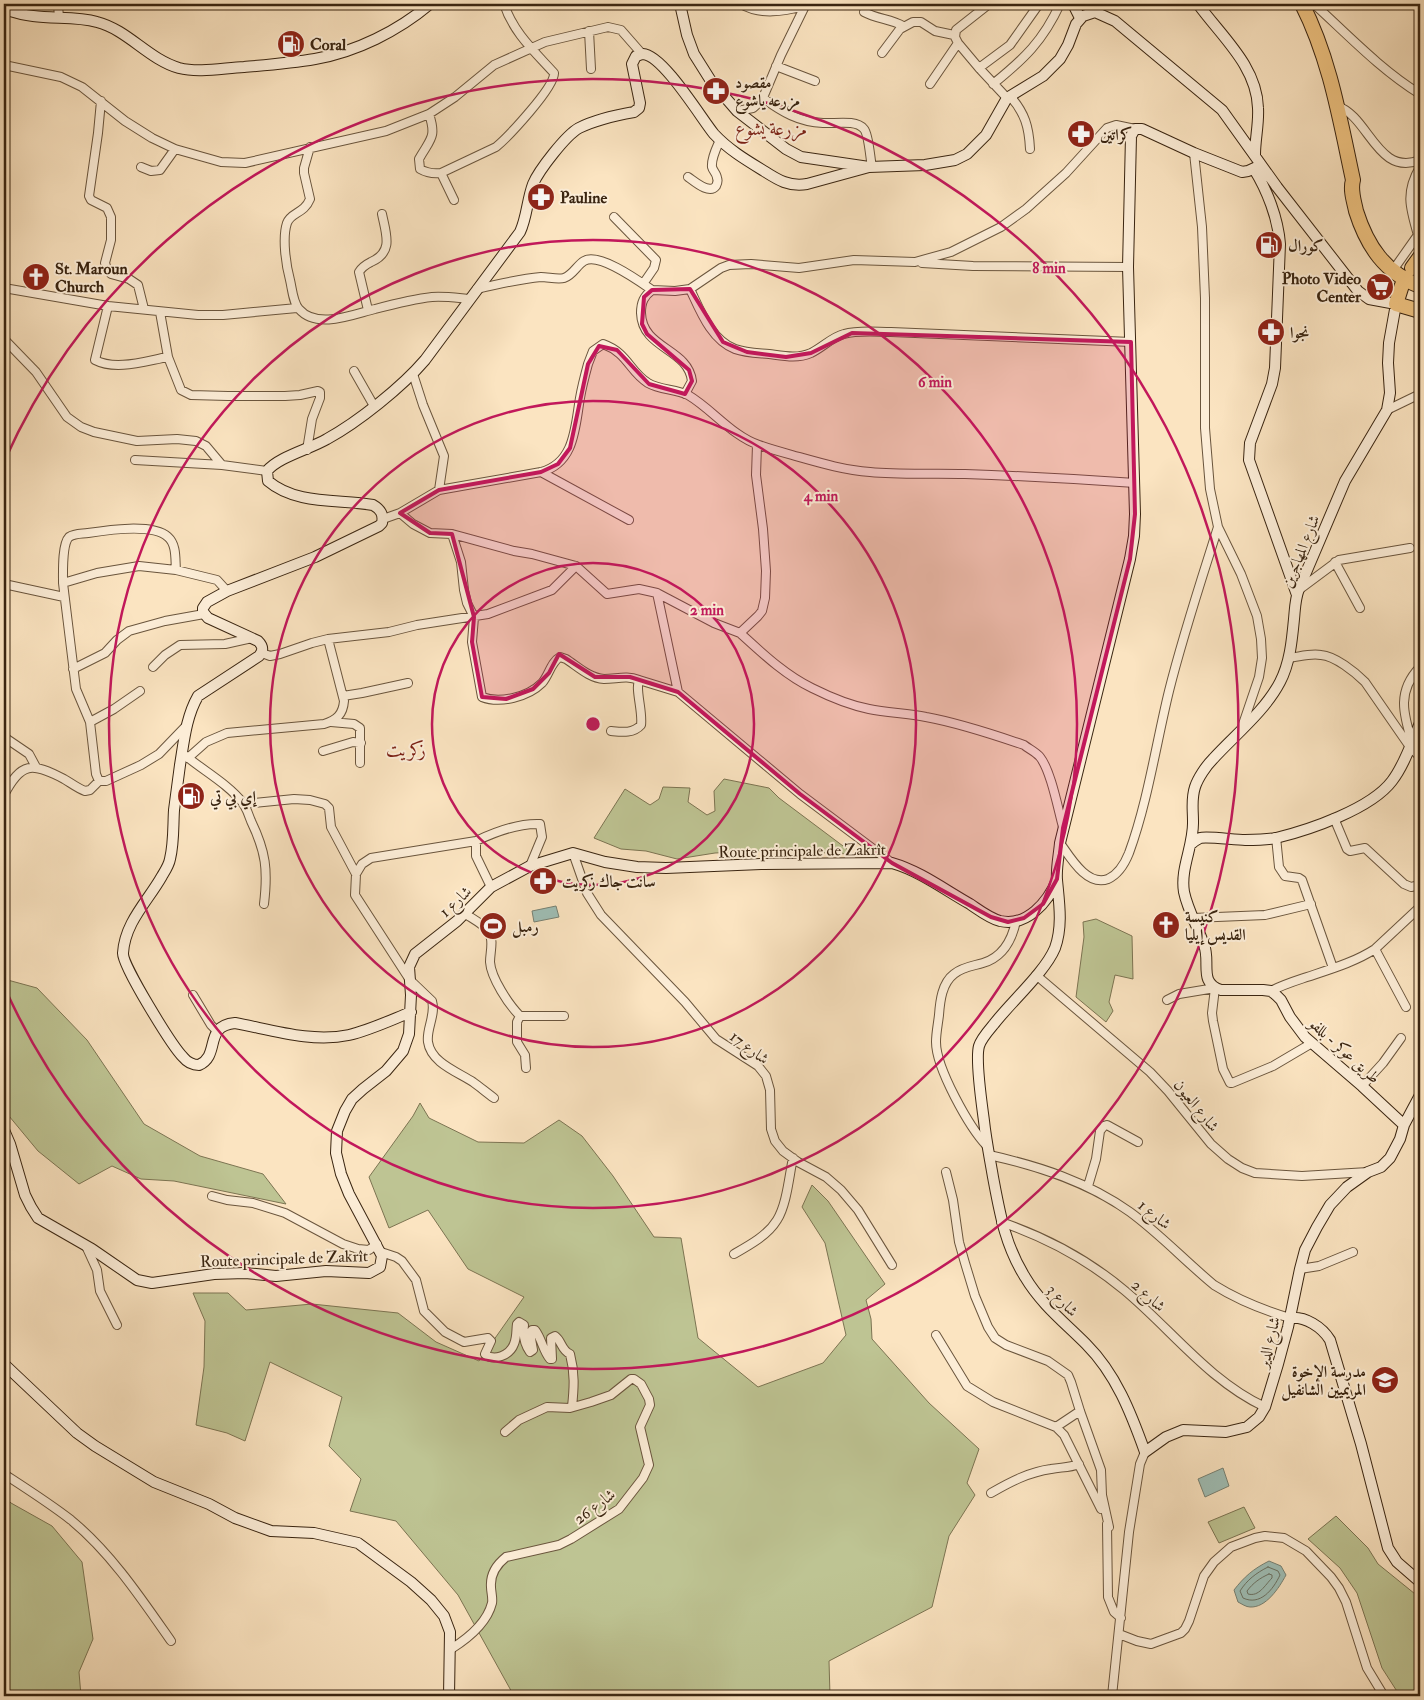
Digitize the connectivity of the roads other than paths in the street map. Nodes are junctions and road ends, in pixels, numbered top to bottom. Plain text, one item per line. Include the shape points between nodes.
1 (58, 4) edge
2 (428, 4) edge
3 (504, 4) edge
4 (680, 4) edge
5 (743, 4) edge
6 (989, 4) edge
7 (1039, 4) edge
8 (1060, 4) edge
9 (1073, 4) edge
10 (1080, 4) edge
11 (1198, 4) edge
12 (1302, 4) edge
13 (1314, 4) edge
14 (807, 5) edge
15 (4, 9) edge
16 (864, 12) dead end
17 (1083, 16) junction
18 (59, 18) junction
19 (903, 26) junction
20 (589, 31) junction
21 (954, 35) junction
22 (958, 43) junction
23 (531, 47) junction
24 (882, 53) dead end
25 (642, 54) junction
26 (4, 64) edge
27 (776, 66) junction
28 (979, 68) junction
29 (591, 69) dead end
30 (815, 81) dead end
31 (930, 84) dead end
32 (993, 84) junction
33 (1420, 94) edge
34 (1009, 97) junction
35 (763, 98) junction
36 (101, 101) junction
37 (1337, 106) junction
38 (736, 111) junction
39 (429, 114) junction
40 (1136, 128) junction
41 (720, 140) junction
42 (310, 147) junction
43 (1030, 149) dead end
44 (176, 150) junction
45 (1194, 153) junction
46 (1255, 155) junction
47 (1420, 160) edge
48 (141, 167) dead end
49 (871, 167) junction
50 (1257, 167) junction
51 (1420, 167) edge
52 (441, 173) junction
53 (688, 177) dead end
54 (1353, 180) junction
55 (454, 200) dead end
56 (382, 214) dead end
57 (614, 216) dead end
58 (1419, 234) edge
59 (915, 262) junction
60 (1396, 266) junction
61 (1128, 267) junction
62 (1417, 268) edge
63 (643, 284) junction
64 (1402, 285) dead end
65 (1420, 286) edge
66 (4, 288) edge
67 (477, 289) junction
68 (690, 289) junction
69 (652, 290) junction
70 (470, 298) junction
71 (1396, 304) junction
72 (108, 306) junction
73 (297, 308) junction
74 (144, 309) junction
75 (368, 310) junction
76 (1420, 311) edge
77 (160, 312) junction
78 (4, 338) edge
79 (1131, 342) junction
80 (168, 357) junction
81 (354, 371) dead end
82 (413, 374) junction
83 (685, 394) junction
84 (1420, 394) edge
85 (374, 406) junction
86 (1387, 410) junction
87 (757, 445) junction
88 (306, 450) junction
89 (135, 460) dead end
90 (222, 465) junction
91 (267, 471) junction
92 (541, 472) junction
93 (1135, 483) junction
94 (439, 490) junction
95 (400, 513) junction
96 (383, 519) junction
97 (629, 520) dead end
98 (1218, 526) junction
99 (452, 534) junction
100 (1410, 548) dead end
101 (1335, 562) junction
102 (576, 566) junction
103 (176, 570) junction
104 (63, 583) junction
105 (4, 584) edge
106 (228, 591) junction
107 (1298, 592) junction
108 (657, 593) junction
109 (64, 597) junction
110 (1360, 608) dead end
111 (204, 614) junction
112 (474, 617) junction
113 (740, 633) junction
114 (252, 638) junction
115 (328, 639) junction
116 (262, 653) junction
117 (1289, 658) junction
118 (153, 667) dead end
119 (1420, 667) edge
120 (73, 669) junction
121 (639, 680) junction
122 (408, 683) dead end
123 (140, 691) dead end
124 (678, 692) junction
125 (343, 696) junction
126 (90, 722) junction
127 (331, 722) junction
128 (1420, 723) edge
129 (186, 726) junction
130 (611, 731) dead end
131 (1240, 732) junction
132 (4, 737) edge
133 (361, 743) junction
134 (1411, 744) junction
135 (323, 750) dead end
136 (185, 755) junction
137 (1420, 757) edge
138 (360, 763) dead end
139 (36, 768) junction
140 (99, 781) junction
141 (4, 795) edge
142 (243, 804) junction
143 (1334, 818) junction
144 (1193, 821) junction
145 (1063, 828) junction
146 (1276, 837) junction
147 (1207, 838) junction
148 (476, 841) junction
149 (1060, 843) junction
150 (1190, 845) junction
151 (573, 853) junction
152 (892, 863) junction
153 (530, 866) junction
154 (356, 874) junction
155 (1057, 879) junction
156 (1420, 885) edge
157 (491, 887) junction
158 (264, 904) dead end
159 (1311, 904) junction
160 (1420, 908) edge
161 (464, 913) junction
162 (1193, 918) junction
163 (1016, 921) junction
164 (1375, 949) junction
165 (1333, 968) junction
166 (1036, 975) junction
167 (410, 980) junction
168 (1215, 988) junction
169 (1271, 991) junction
170 (193, 996) dead end
171 (1167, 1000) dead end
172 (1406, 1007) dead end
173 (410, 1012) junction
174 (520, 1016) junction
175 (564, 1016) dead end
176 (217, 1031) junction
177 (1401, 1038) dead end
178 (1312, 1043) junction
179 (526, 1068) dead end
180 (1362, 1086) junction
181 (1420, 1095) edge
182 (494, 1098) dead end
183 (1404, 1125) junction
184 (4, 1130) edge
185 (1138, 1142) dead end
186 (988, 1150) junction
187 (792, 1158) junction
188 (946, 1172) dead end
189 (1368, 1172) junction
190 (1088, 1186) junction
191 (212, 1196) dead end
192 (1001, 1222) junction
193 (86, 1246) junction
194 (379, 1248) junction
195 (1353, 1252) dead end
196 (734, 1254) dead end
197 (892, 1265) dead end
198 (1300, 1268) junction
199 (1290, 1318) junction
200 (117, 1325) dead end
201 (936, 1335) dead end
202 (4, 1364) edge
203 (572, 1407) junction
204 (1265, 1407) junction
205 (1080, 1411) junction
206 (1056, 1427) junction
207 (505, 1432) dead end
208 (1145, 1452) junction
209 (1079, 1464) junction
210 (4, 1474) edge
211 (991, 1493) dead end
212 (1108, 1527) junction
213 (1420, 1582) edge
214 (1121, 1618) junction
215 (1119, 1634) junction
216 (171, 1641) dead end
217 (450, 1650) junction
218 (449, 1696) edge
219 (1112, 1696) edge
220 (1384, 1696) edge

1 - 18 street
2 - 18 street via 407,22 337,54 262,66 217,69 180,68 153,55 114,28 97,22
3 - 23 street via 520,35
4 - 38 street via 694,54
5 - 14 street via 764,12
6 - 21 street via 958,28
7 - 28 street via 1010,45
8 - 32 street via 1036,44
9 - 17 street
10 - 17 street
11 - 46 street via 1243,61 1250,75 1258,108
12 - 37 highway via 1324,55
13 - 33 street via 1358,46
14 - 27 street
15 - 18 street via 31,16
16 - 19 street
17 - 34 street via 1055,66
17 - 46 street via 1100,13 1115,21 1222,110
19 - 21 street via 918,22 935,31
19 - 24 street
20 - 23 street
20 - 25 street via 608,27 621,30
20 - 29 street
21 - 22 street
22 - 28 street
22 - 31 street
23 - 39 street via 494,65
23 - 52 street via 554,73 552,81 529,112 496,147
25 - 41 street via 670,75
25 - 67 street via 636,56 632,64 640,108 579,128 562,144 532,186 520,232
26 - 36 street via 61,77
27 - 30 street
27 - 35 street
28 - 32 street
32 - 34 street
34 - 43 street via 1023,113
34 - 49 street via 983,139 961,158 920,165
35 - 38 street via 753,108
35 - 49 street via 800,120 859,125 865,130
36 - 44 street via 125,121
36 - 74 street via 89,196 107,208 111,217 106,269 138,285
37 - 47 street via 1354,116 1372,142 1388,156 1405,162
37 - 54 highway
38 - 49 street via 801,157
39 - 42 street via 386,131
39 - 52 street via 432,137 419,159 420,169
40 - 45 street
40 - 59 street via 1116,125 1107,128 1053,185 1001,227 951,252
40 - 61 street via 1130,143
41 - 49 street via 748,162 788,184 807,184
41 - 53 street via 712,165 718,181 715,186 704,188
42 - 44 street via 245,163 221,162
42 - 73 street via 304,168 310,199 305,209 291,216 286,229 288,273
44 - 48 street via 160,170
45 - 50 street via 1242,172
45 - 98 street via 1205,298 1206,443 1211,496
46 - 50 street
50 - 71 street via 1358,291 1369,299
50 - 107 street via 1280,244 1275,368 1248,453
51 - 58 street via 1412,184 1410,200
52 - 55 street
54 - 60 highway via 1370,230 1386,257
54 - 65 highway via 1351,186 1356,208 1374,252 1391,270
56 - 75 street via 387,240 385,251 360,270
57 - 63 street via 656,260
58 - 60 street
59 - 61 street via 973,266
59 - 68 street via 854,260 792,268 729,265
60 - 62 highway via 1406,272
61 - 79 street
63 - 67 street via 616,267 591,258 564,278 519,280
63 - 69 street
64 - 71 highway
66 - 72 street
67 - 70 street
68 - 69 street
68 - 79 street via 710,327 728,345 747,352 786,357 811,353 831,340 852,333
69 - 83 street via 644,297 641,306 642,324 648,334 677,356 689,370 692,381
70 - 75 street via 434,297
70 - 82 street
71 - 76 highway
71 - 86 street, شارع المهاجرين via 1389,343 1390,394
72 - 74 street
72 - 80 street via 94,360 126,365
73 - 75 street via 313,318 324,319 346,318
73 - 77 street via 223,315
74 - 77 street
77 - 80 street
78 - 90 street via 36,372 67,417 81,427 136,441 196,441 206,446
79 - 93 street
80 - 88 street via 181,390 192,395 285,396 320,392
81 - 85 street
82 - 85 street
82 - 94 street via 444,456
83 - 87 street
83 - 92 street via 649,384 617,350 603,344 599,346 593,351 588,364 570,448 558,464
84 - 86 street
85 - 88 street via 339,432
86 - 107 street, شارع المهاجرين via 1345,481
87 - 93 street via 868,472
87 - 113 street via 756,475 763,529 765,598 758,616
88 - 91 street via 275,462
89 - 90 street
90 - 91 street
91 - 96 street via 272,485 295,495 374,505
92 - 94 street
92 - 97 street
93 - 145 street via 1130,559
94 - 95 street
95 - 96 street
95 - 99 street via 430,533
96 - 106 street via 379,526 315,557
98 - 131 street via 1242,574 1257,616 1261,639 1259,677
98 - 149 street via 1185,633 1147,791 1124,863 1109,878 1097,880 1086,875
99 - 102 street
99 - 112 street via 461,562 467,602
100 - 101 street
101 - 107 street
101 - 110 street
102 - 108 street via 607,594 639,589
102 - 112 street via 552,590
103 - 104 street via 139,566
103 - 104 street via 174,545 164,534 147,530 110,530 75,534 66,542
103 - 106 street via 217,580
104 - 109 street
105 - 109 street
106 - 111 street via 207,602
107 - 117 street, شارع المهاجرين
108 - 113 street via 698,616
108 - 124 street
109 - 120 street
111 - 114 street
111 - 120 street via 130,631 104,653
112 - 115 street
112 - 121 street via 474,658 482,697 490,700 519,696 533,689 542,683 560,657 595,677
113 - 145 street via 787,673 828,696 870,709 953,722 1032,750 1045,766
114 - 116 street via 261,644
114 - 118 street via 225,644 180,645
115 - 116 street via 280,654 270,656
115 - 125 street
116 - 129 street via 198,696
117 - 131 street, شارع المهاجرين via 1281,681
117 - 134 street via 1322,655 1357,675
119 - 134 street via 1405,690 1403,703
120 - 126 street via 76,690
121 - 124 street
121 - 130 street via 641,725 624,733
122 - 125 street
123 - 126 street
124 - 152 street via 800,794
125 - 127 street via 343,710
126 - 140 street
127 - 133 street via 354,724 360,728
127 - 136 street via 227,733
128 - 134 street
129 - 136 street
129 - 140 street via 159,754 141,765
131 - 144 street, شارع المهاجرين via 1212,760 1195,786
132 - 139 street via 29,754
133 - 135 street
133 - 138 street
134 - 137 street
134 - 143 street via 1399,770 1383,790
136 - 142 street
136 - 176 street via 174,810 171,858 156,887 131,922 123,956 145,1000 188,1061 199,1065 209,1058
139 - 140 street via 85,791
139 - 141 street via 28,768 16,776
142 - 154 street via 294,799 325,804 329,808 331,827
142 - 158 street via 265,855 267,881
143 - 146 street
143 - 156 street via 1348,850 1365,848 1404,884 1411,887
144 - 147 street
144 - 150 street, شارع المهاجرين
145 - 149 street
146 - 147 street
146 - 159 street via 1279,867 1285,876 1301,879
147 - 150 street via 1200,838
148 - 153 street via 521,826 540,824 542,837
148 - 154 street via 371,858
148 - 157 street via 476,856
149 - 155 street
150 - 162 street via 1183,882
151 - 152 street, Route principale de Zakrît via 605,862 666,868
151 - 153 street, شارع 1
151 - 187 street, شارع 17 via 588,893 601,915 716,1039 758,1066 766,1076 770,1090 771,1129 775,1141
152 - 163 street, Route principale de Zakrît via 918,874 991,917
153 - 157 street, شارع 1
154 - 167 street via 355,895
155 - 163 street via 1043,904
155 - 166 street, شارع 3 via 1060,900 1058,938
157 - 161 street, شارع 1
159 - 162 street via 1265,915
159 - 165 street
160 - 164 street
161 - 167 street, شارع 1 via 415,954
161 - 174 street via 489,931 491,967 510,1006
162 - 168 street via 1206,948 1207,978
163 - 186 street via 1011,939 1000,953 986,962 953,974 944,988 939,1007 936,1043 943,1072 970,1124
164 - 165 street
164 - 172 street
165 - 169 street
166 - 186 street, شارع 3 via 999,1017 979,1046
166 - 189 street, شارع العيون via 1150,1072 1211,1144 1242,1168 1255,1173 1302,1176
167 - 173 street, شارع 1
167 - 182 street via 432,1001 427,1041 434,1056
168 - 169 street
168 - 171 street via 1179,994
168 - 178 street via 1213,1021 1222,1069 1230,1083 1273,1066
169 - 178 street, طريق عوكر - بللفو
170 - 176 street
173 - 176 street via 338,1037 307,1036 235,1023
173 - 194 street, Route principale de Zakrît via 409,1034 403,1051 386,1071 352,1099 335,1142 349,1194
174 - 175 street
174 - 179 street via 517,1042 525,1056
177 - 180 street
178 - 180 street, طريق عوكر - بللفو
180 - 183 street, طريق عوكر - بللفو
181 - 183 street, شارع الدير
183 - 189 street, شارع الدير via 1390,1158
184 - 193 street, Route principale de Zakrît via 25,1195 38,1218
185 - 190 street via 1104,1126 1100,1131
186 - 190 street, شارع 1
186 - 192 street, شارع 3
187 - 196 street via 778,1219 754,1243
187 - 197 street, شارع 17 via 826,1176 840,1190 858,1210
188 - 205 street via 959,1242 988,1327 995,1338 1006,1345 1048,1361 1068,1375
189 - 198 street, شارع الدير via 1330,1205 1305,1250
190 - 199 street, شارع 1 via 1130,1212 1229,1295
191 - 194 street via 285,1213 358,1250
192 - 204 street, شارع 2 via 1064,1250 1097,1271 1124,1290 1206,1367
192 - 208 street, شارع 3 via 1025,1278 1048,1309 1086,1344 1117,1384
193 - 194 street, Route principale de Zakrît via 137,1280 152,1283 214,1274 369,1273 380,1267 382,1256
193 - 200 street via 97,1270 100,1291
194 - 203 street via 402,1261 416,1280 424,1310 445,1332 464,1342 490,1339 484,1352 488,1356 496,1358 511,1349 519,1322 524,1325 523,1334 530,1352 533,1350 532,1330 538,1334 550,1359 551,1338 557,1337 565,1352 570,1354 573,1366
195 - 198 street via 1319,1266
198 - 199 street, شارع الدير
199 - 204 street, شارع الدير
199 - 213 street via 1301,1318 1314,1324 1330,1340 1388,1548 1397,1562
201 - 206 street via 967,1386 993,1402
202 - 217 street via 78,1433 154,1482 272,1531 314,1532 358,1543 411,1582 435,1605 448,1623
203 - 207 street, شارع 26 via 547,1407 519,1420
203 - 217 street, شارع 26 via 611,1394 629,1380 637,1381 650,1399 640,1427 647,1471 618,1509 572,1539 502,1560 491,1576 492,1599 488,1612 466,1638
204 - 208 street, شارع الدير via 1247,1427 1226,1432 1182,1430
205 - 206 street
205 - 212 street via 1101,1470
206 - 209 street via 1064,1435
208 - 214 street via 1132,1514
209 - 211 street via 1020,1477
209 - 212 street
210 - 216 street via 37,1494 96,1543
212 - 214 street via 1108,1597 1114,1612
214 - 215 street
215 - 219 street
215 - 220 street via 1151,1644 1181,1633 1189,1621 1204,1576 1214,1562 1242,1542 1265,1536 1284,1538 1313,1558 1339,1588 1367,1668
217 - 218 street

